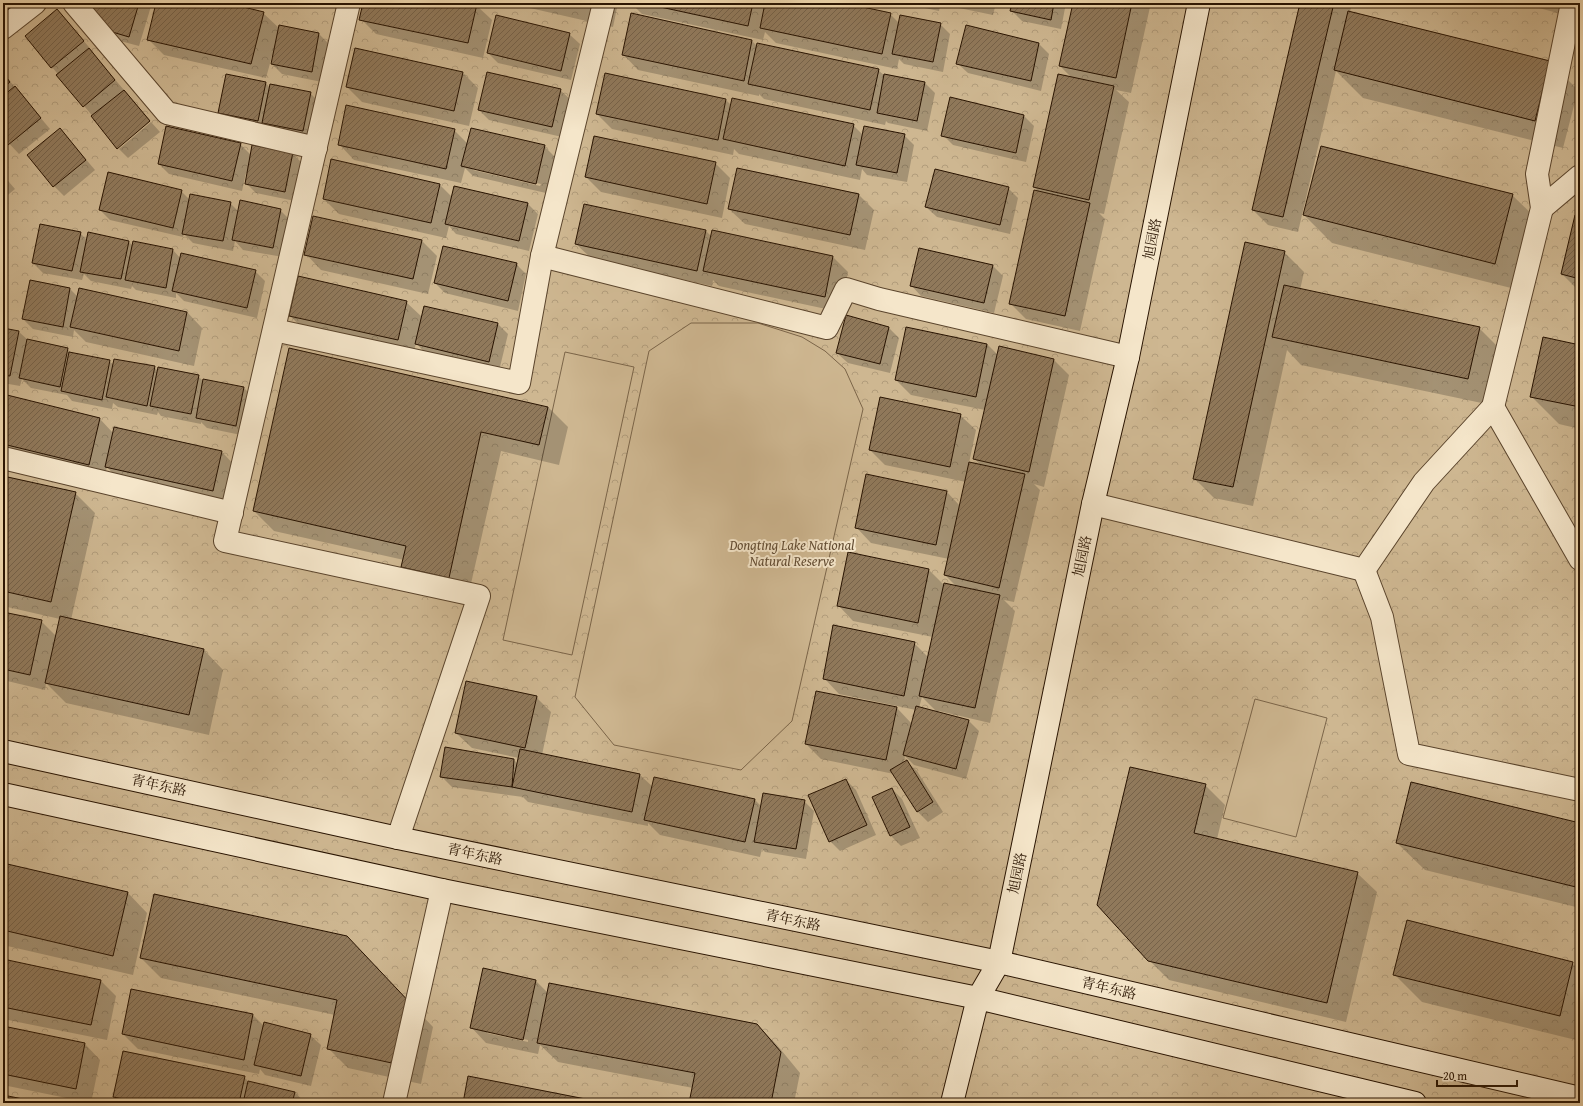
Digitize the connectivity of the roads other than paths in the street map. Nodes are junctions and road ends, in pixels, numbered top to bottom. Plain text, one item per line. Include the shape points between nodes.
1 (35, 3) edge
2 (74, 3) edge
3 (349, 3) edge
4 (604, 3) edge
5 (1199, 3) edge
6 (1572, 3) edge
7 (3, 28) edge
8 (316, 148) junction
9 (1580, 176) edge
10 (1542, 208) junction
11 (542, 256) junction
12 (274, 330) junction
13 (1128, 357) junction
14 (1493, 407) junction
15 (3, 458) edge
16 (1093, 504) junction
17 (232, 513) junction
18 (1580, 560) edge
19 (1364, 570) junction
20 (3, 751) edge
21 (1580, 790) edge
22 (3, 794) edge
23 (398, 838) junction
24 (442, 890) junction
25 (999, 962) junction
26 (978, 998) junction
27 (1580, 1098) edge
28 (394, 1103) edge
29 (952, 1103) edge
30 (1415, 1103) edge

1 - 7 street
2 - 8 street via 167,113
3 - 8 street
4 - 11 street
5 - 13 street, 旭园路
6 - 10 street via 1537,174
8 - 12 street
9 - 10 street
10 - 14 street
11 - 12 street via 519,383
11 - 13 street via 827,328 846,289
12 - 17 street
13 - 16 street, 旭园路
14 - 18 street
14 - 19 street via 1424,482
15 - 17 street
16 - 19 street
16 - 25 street, 旭园路
17 - 23 street via 226,541 479,596
19 - 21 street via 1382,617 1409,754
20 - 23 street, 青年东路
22 - 24 street
23 - 25 street, 青年东路
24 - 26 street
24 - 28 street
25 - 26 street, 旭园路
25 - 27 street, 青年东路
26 - 29 street, 旭园路
26 - 30 street

